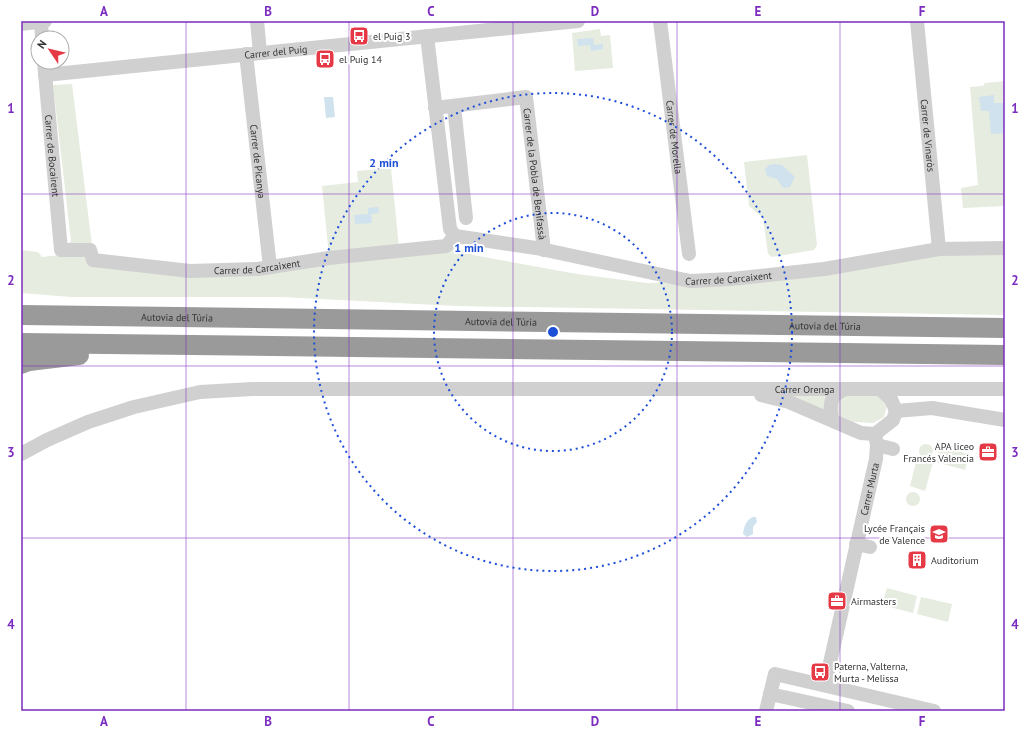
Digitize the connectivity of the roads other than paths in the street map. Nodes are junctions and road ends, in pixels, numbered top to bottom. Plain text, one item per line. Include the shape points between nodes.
1 (571, 21) edge
2 (660, 21) edge
3 (917, 21) edge
4 (43, 22) edge
5 (21, 24) edge
6 (253, 25) edge
7 (457, 27) edge
8 (427, 36) junction
9 (252, 54) junction
10 (70, 67) edge
11 (45, 70) edge
12 (454, 106) junction
13 (435, 108) junction
14 (463, 192) junction
15 (446, 194) junction
16 (466, 218) dead end
17 (455, 236) junction
18 (1005, 248) edge
19 (939, 249) junction
20 (61, 250) joint
21 (544, 250) junction
22 (689, 254) dead end
23 (270, 268) junction
24 (21, 304) edge
25 (21, 315) edge
26 (107, 316) junction
27 (1005, 328) edge
28 (21, 343) edge
29 (144, 346) junction
30 (1005, 355) edge
31 (21, 364) edge
32 (845, 389) junction
33 (880, 389) junction
34 (1005, 389) edge
35 (743, 390) junction
36 (896, 411) junction
37 (832, 419) junction
38 (1005, 420) edge
39 (876, 439) junction
40 (47, 440) junction
41 (21, 443) edge
42 (893, 449) dead end
43 (21, 454) edge
44 (856, 544) junction
45 (870, 548) dead end
46 (825, 684) junction
47 (770, 694) junction
48 (881, 705) edge
49 (766, 711) edge
50 (848, 711) edge
51 (934, 711) edge

1 - 7 street, Carrer del Puig
2 - 22 street, Carrer de Morella
3 - 19 street, Carrer de Vinaròs
4 - 5 street
6 - 9 street, Carrer de Picanya
7 - 8 street, Carrer del Puig
8 - 9 street, Carrer del Puig
8 - 13 street
9 - 10 street, Carrer del Puig
9 - 23 street, Carrer de Picanya
11 - 20 street, Carrer de Bocairent
12 - 13 street
12 - 14 street
12 - 21 street, Carrer de la Pobla de Benifassà via 526,97
13 - 15 street
14 - 15 street
14 - 16 street
15 - 17 street via 450,229
17 - 21 street, Carrer de Carcaixent
17 - 23 street, Carrer de Carcaixent via 446,246 329,258
18 - 19 street, Carrer de Carcaixent
19 - 21 street, Carrer de Carcaixent via 824,269 690,281
20 - 23 street, Carrer de Carcaixent via 90,250 93,260 190,271
24 - 26 highway via 81,308
25 - 26 highway, Autovia del Túria
26 - 27 highway, Autovia del Túria
28 - 29 highway
29 - 30 highway
29 - 31 highway via 120,355 72,356
32 - 33 street, Carrer Orenga
32 - 35 street, Carrer Orenga
32 - 37 street via 836,393 831,400
33 - 34 street, Carrer Orenga
33 - 36 street via 891,399
35 - 37 street, Carrer Orenga via 789,402
35 - 40 street via 252,389 200,392 134,407 88,422
36 - 38 street via 932,408
36 - 39 street via 893,420
37 - 39 street, Carrer Orenga
39 - 42 street, Carrer Orenga
39 - 44 street, Carrer Murta via 876,459
40 - 41 street
40 - 43 street
44 - 45 street
44 - 46 street, Carrer Murta
46 - 47 street via 775,674
46 - 48 street
47 - 49 street
47 - 50 street
48 - 51 street

